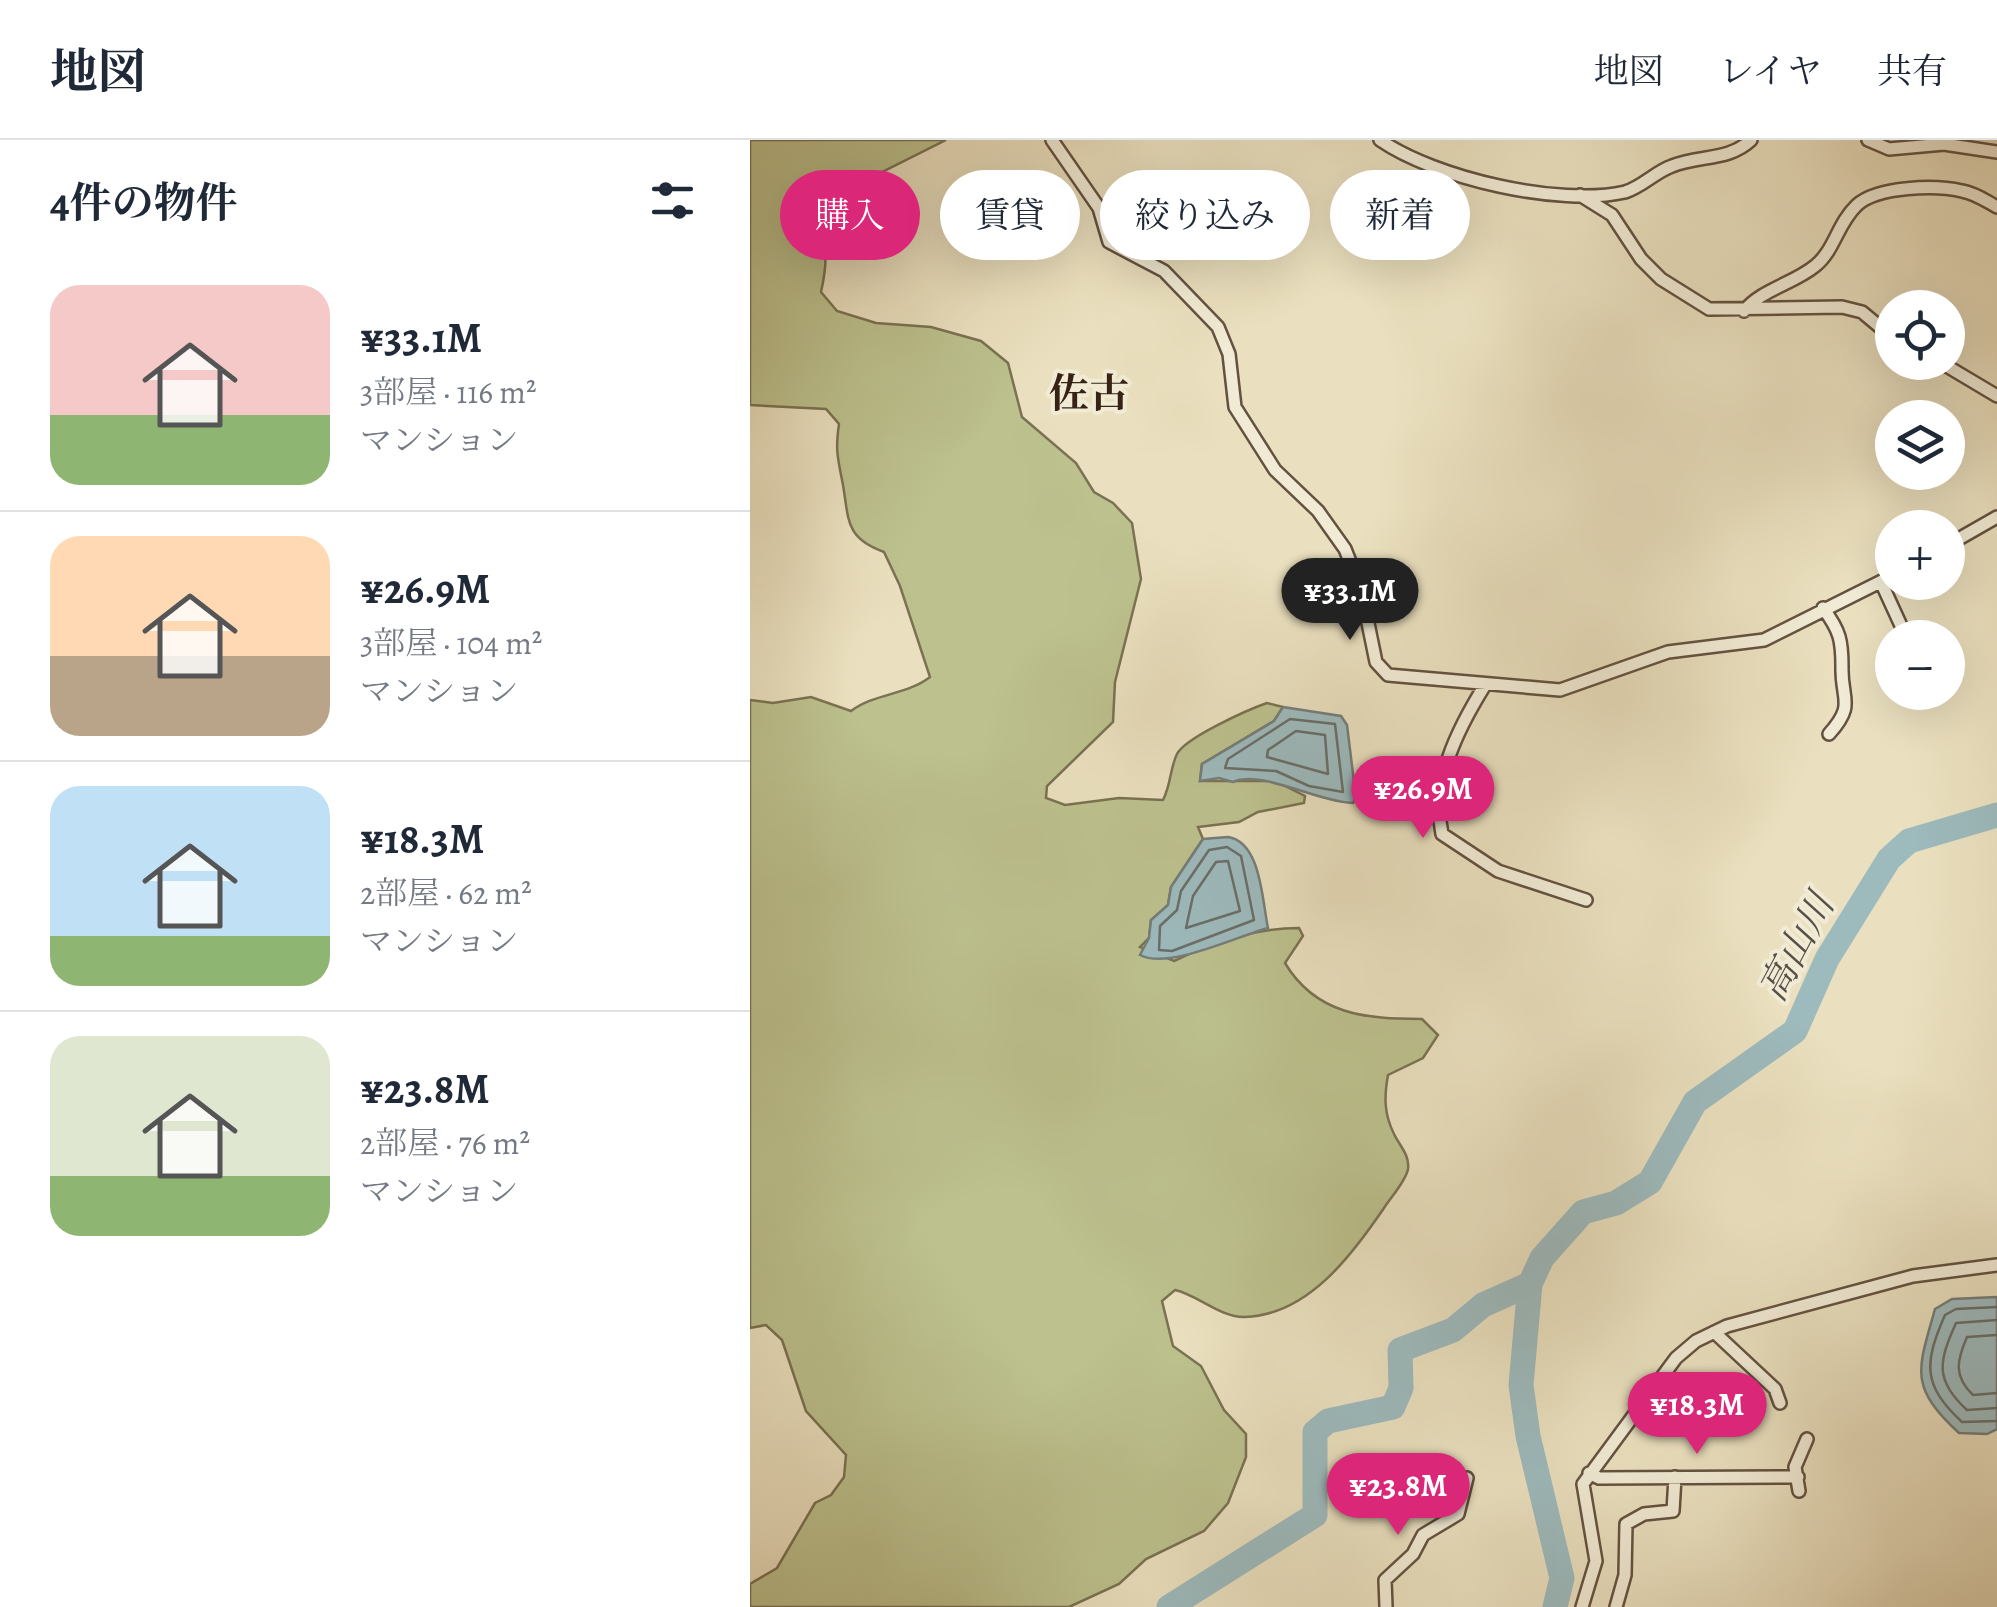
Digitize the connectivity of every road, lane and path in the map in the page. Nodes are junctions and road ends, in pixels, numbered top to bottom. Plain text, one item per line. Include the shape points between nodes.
1 (1052, 140) edge
2 (1380, 140) edge
3 (1752, 140) edge
4 (1868, 140) edge
5 (1997, 152) edge
6 (1573, 193) junction
7 (1997, 207) edge
8 (1744, 312) junction
9 (1875, 323) edge
10 (1965, 377) edge
11 (1997, 396) edge
12 (1997, 518) edge
13 (1965, 536) edge
14 (1875, 584) edge
15 (1823, 608) junction
16 (1485, 685) junction
17 (1829, 734) dead end
18 (1586, 900) dead end
19 (1997, 1265) edge
20 (1714, 1332) junction
21 (1780, 1403) dead end
22 (1808, 1439) dead end
23 (1589, 1473) junction
24 (1798, 1477) junction
25 (1467, 1478) dead end
26 (1675, 1478) junction
27 (1799, 1491) dead end
28 (1386, 1607) edge
29 (1582, 1607) edge
30 (1616, 1607) edge

1 - 16 street via 1099,208 1109,242 1164,271 1218,327 1244,425 1345,550 1379,668 1394,677
2 - 6 street via 1443,173 1542,194
3 - 6 street via 1739,151 1675,164 1622,192
4 - 5 street via 1889,149 1944,144
6 - 8 street via 1603,206 1661,280 1709,309
7 - 8 street via 1945,189 1872,196 1834,234 1826,257
8 - 9 street via 1842,307
10 - 11 street
12 - 13 street
14 - 15 street
15 - 16 street via 1764,640 1668,652 1560,690
15 - 17 street via 1844,642 1847,690 1844,717
16 - 18 street via 1442,772 1442,834 1498,871
19 - 20 street via 1913,1276
20 - 21 street via 1775,1389
20 - 23 street via 1676,1358
22 - 24 street via 1795,1468
23 - 26 street
23 - 29 street via 1583,1505 1596,1562
24 - 26 street
24 - 27 street
25 - 28 street via 1458,1514 1422,1536 1385,1580
26 - 30 street via 1673,1511 1626,1524 1626,1575

